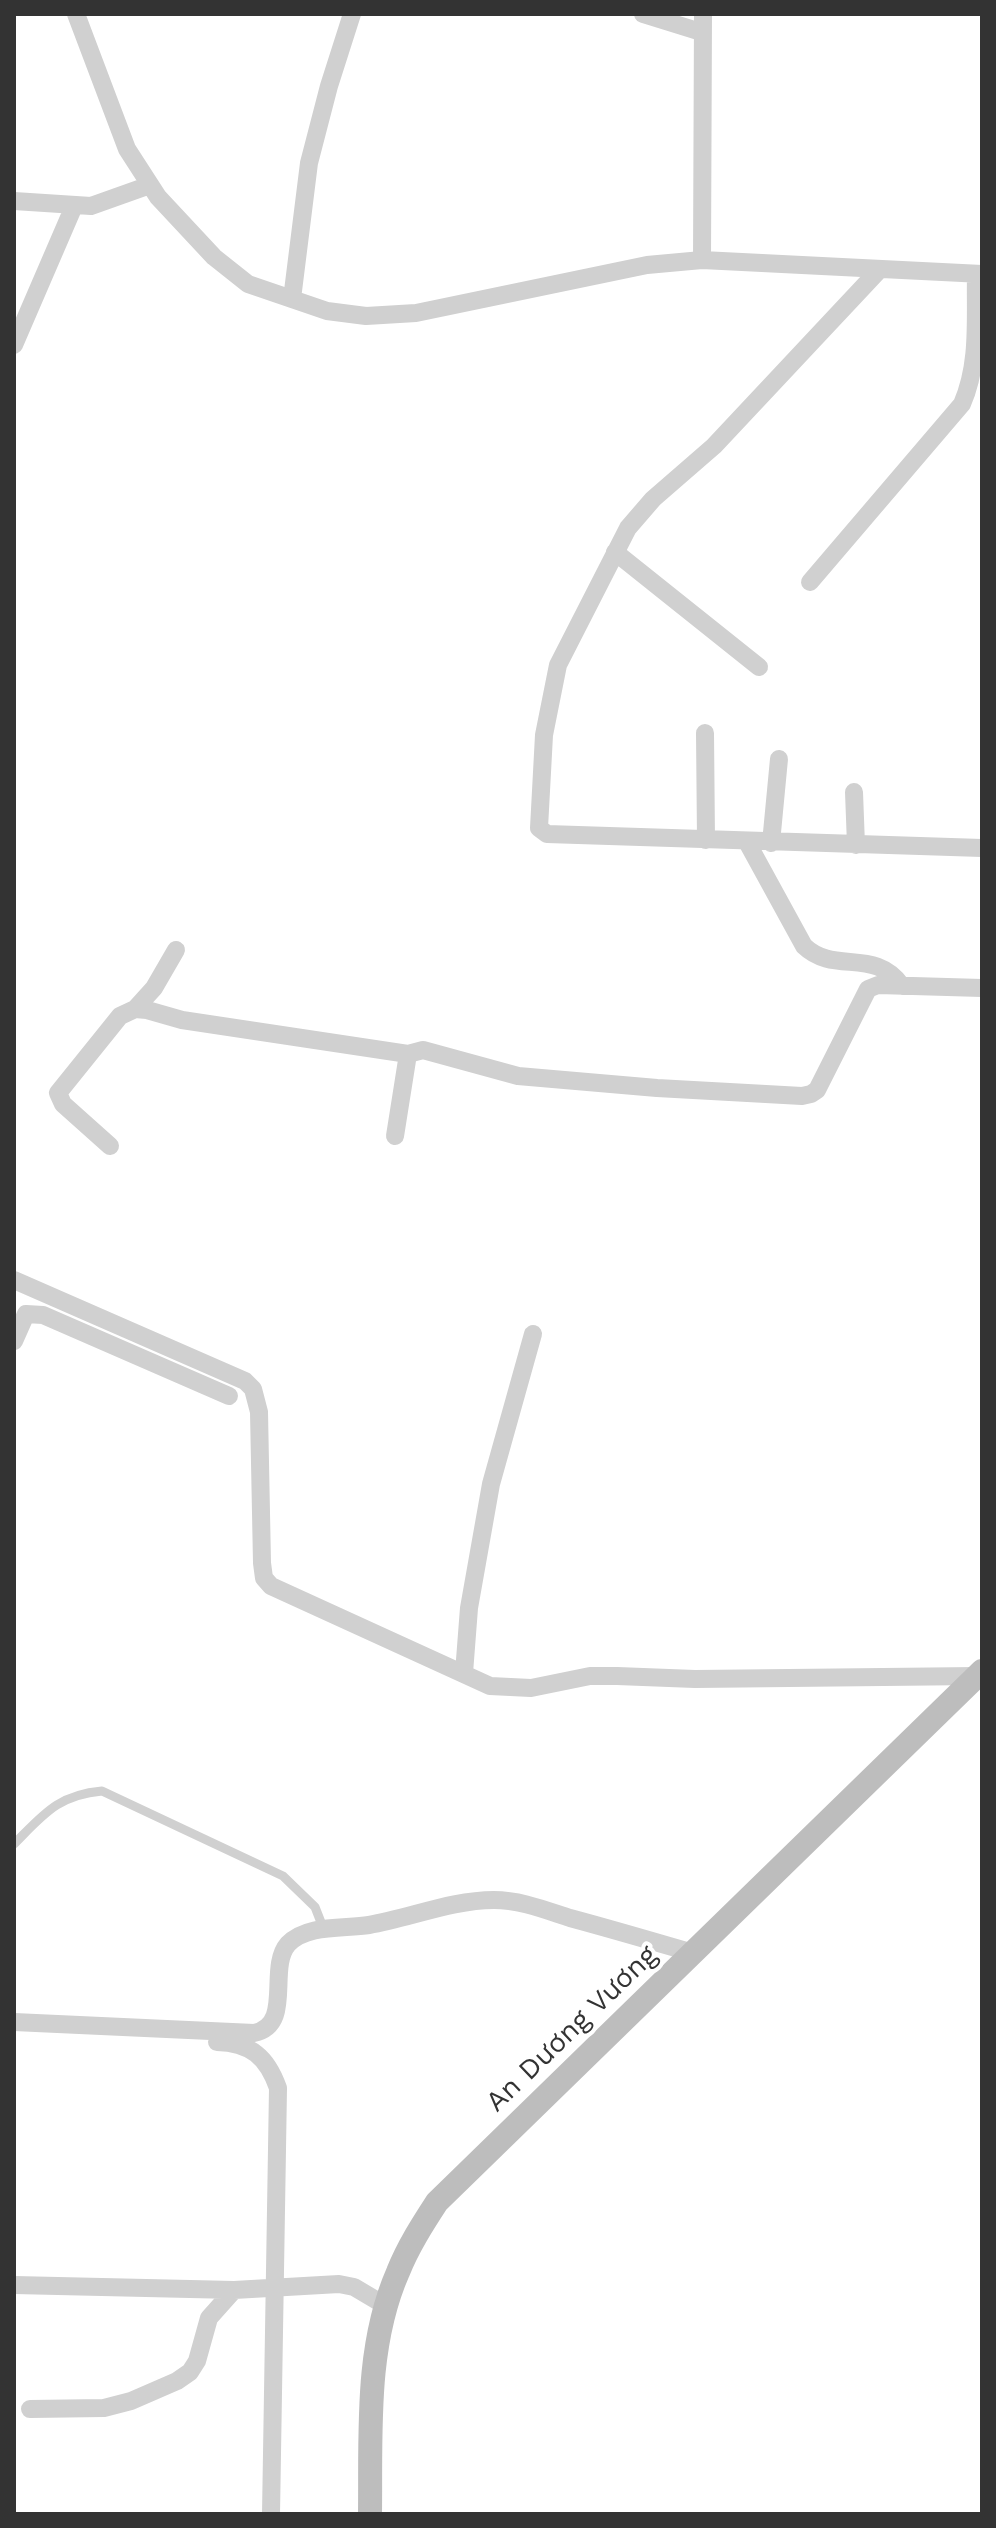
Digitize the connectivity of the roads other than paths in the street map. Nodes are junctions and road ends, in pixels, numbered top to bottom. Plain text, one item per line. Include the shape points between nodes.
1 (76, 14) edge
2 (352, 14) edge
3 (643, 14) edge
4 (702, 23) edge
5 (150, 185) junction
6 (14, 201) edge
7 (74, 206) junction
8 (702, 260) junction
9 (880, 269) junction
10 (979, 274) edge
11 (292, 299) junction
12 (14, 345) edge
13 (615, 552) junction
14 (810, 582) dead end
15 (759, 667) dead end
16 (705, 733) dead end
17 (779, 759) dead end
18 (854, 792) dead end
19 (706, 840) junction
20 (747, 842) junction
21 (771, 843) junction
22 (856, 845) junction
23 (982, 848) edge
24 (176, 950) dead end
25 (902, 986) junction
26 (982, 988) edge
27 (135, 1009) junction
28 (408, 1054) junction
29 (395, 1136) dead end
30 (110, 1146) dead end
31 (14, 1280) edge
32 (533, 1334) dead end
33 (14, 1341) edge
34 (229, 1396) dead end
35 (464, 1673) junction
36 (980, 1676) edge
37 (14, 1844) edge
38 (324, 1930) junction
39 (693, 1953) junction
40 (14, 2022) edge
41 (14, 2032) edge
42 (14, 2285) edge
43 (276, 2289) junction
44 (234, 2290) junction
45 (386, 2306) junction
46 (30, 2409) dead end
47 (271, 2514) edge
48 (370, 2514) edge

1 - 5 street via 127,149
2 - 11 street via 309,163
3 - 4 street
4 - 8 street
5 - 7 street via 91,206
5 - 11 street via 214,257 248,284
6 - 7 street
7 - 12 street
8 - 9 street
8 - 11 street via 647,265 416,313 366,316
9 - 10 street
9 - 13 street via 714,446 653,499
10 - 14 street via 972,381 962,404
13 - 15 street
13 - 19 street via 558,665 544,735 539,828 547,834
16 - 19 street
17 - 21 street
18 - 22 street
19 - 20 street
20 - 21 street
20 - 25 street via 812,954 885,968
21 - 22 street
22 - 23 street
24 - 27 street
25 - 26 street
25 - 28 street via 868,989 811,1094 518,1076 423,1050
27 - 28 street
27 - 30 street via 120,1016 58,1093 63,1104
28 - 29 street
31 - 35 street via 245,1381 259,1412 264,1578 271,1586
32 - 35 street via 491,1484 475,1564
33 - 34 street via 26,1314 43,1315
35 - 36 street via 490,1686 513,1688 590,1676
36 - 39 street, An Dương Vương
37 - 38 lane via 54,1804 102,1791 283,1876 315,1907
38 - 39 street via 473,1902 513,1901
38 - 40 street via 299,1936 286,1947 273,2023 264,2031
39 - 45 street, An Dương Vương via 437,2202 396,2274
41 - 43 street via 224,2042 247,2047 262,2059 278,2088
42 - 44 street
43 - 44 street
43 - 45 street via 339,2284
43 - 47 street
44 - 46 street via 209,2318 197,2361 177,2381 104,2408
45 - 48 street, An Dương Vương via 374,2366

